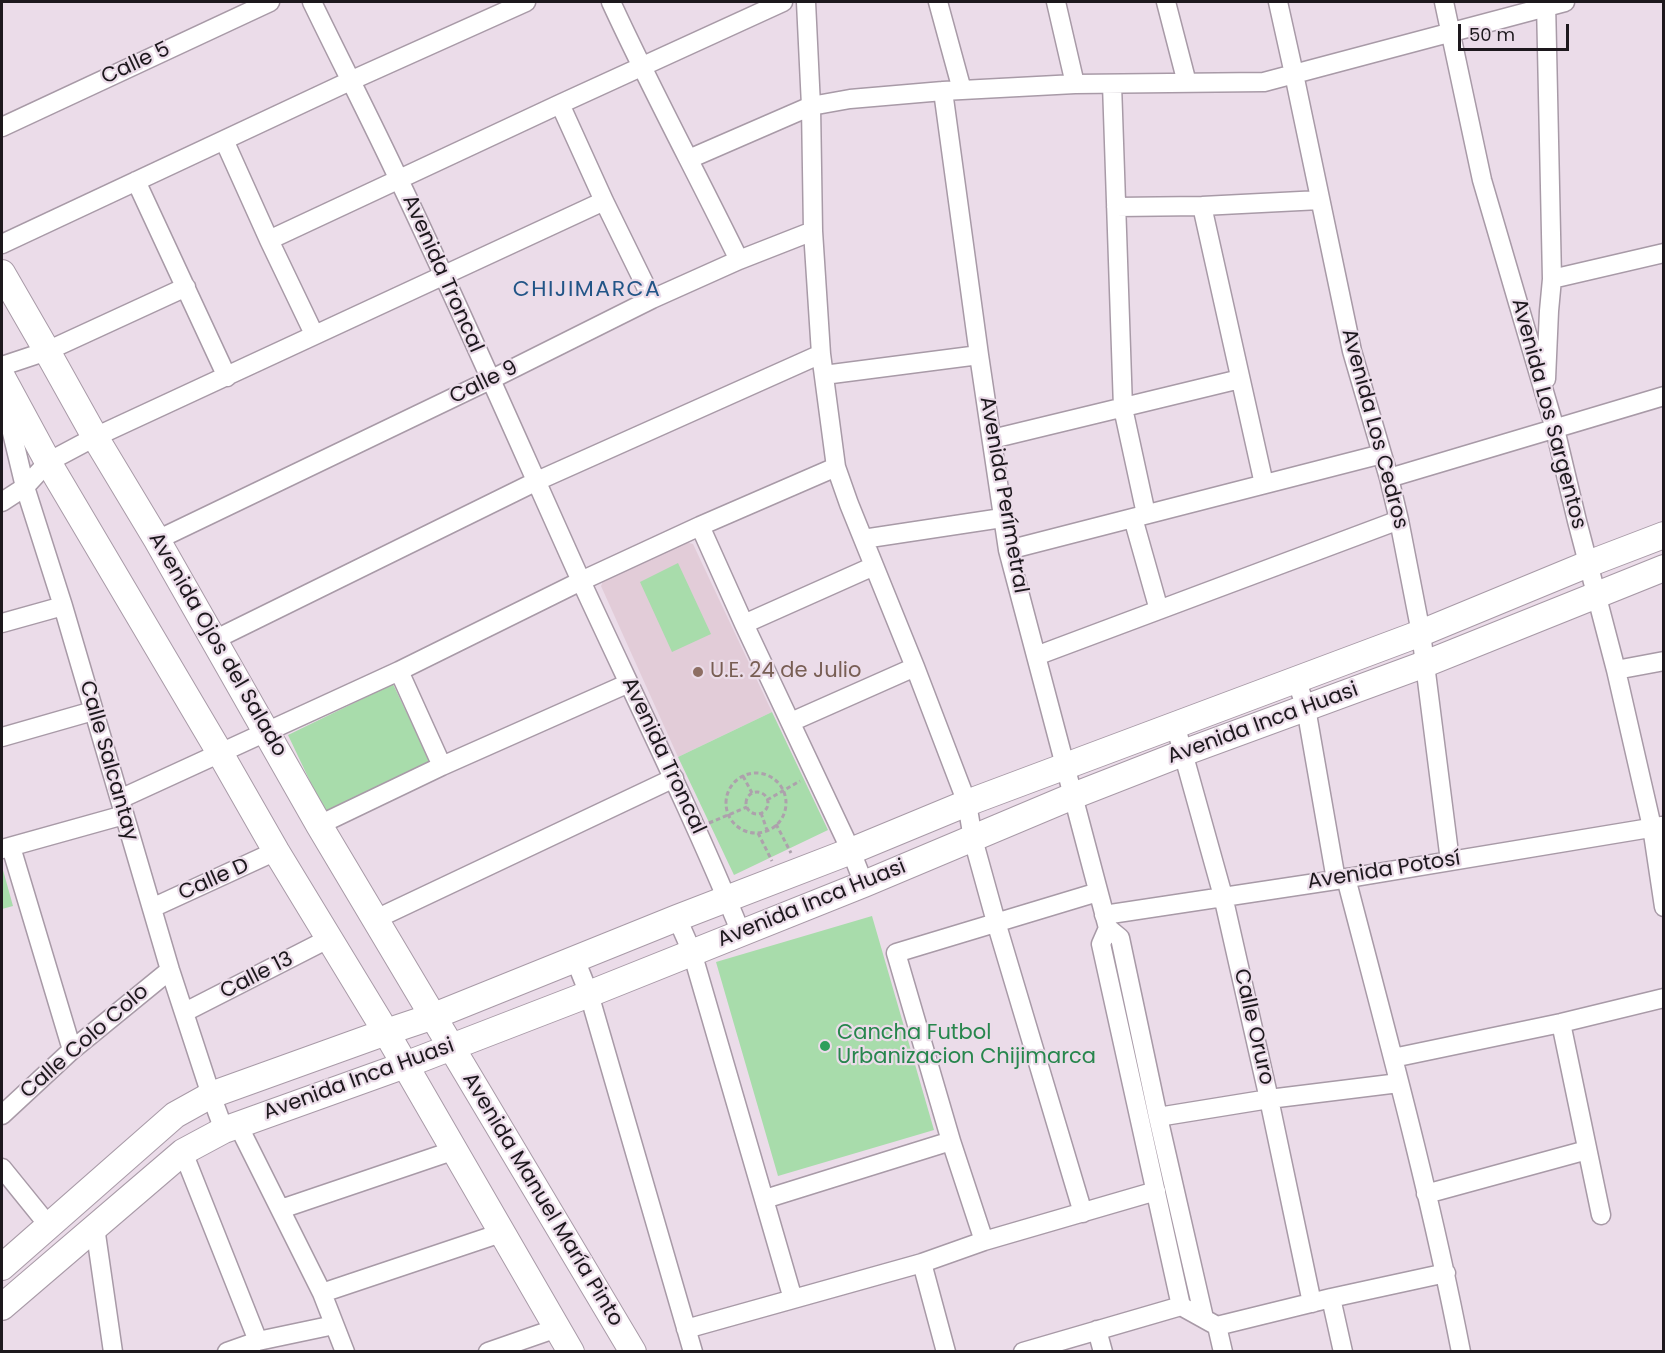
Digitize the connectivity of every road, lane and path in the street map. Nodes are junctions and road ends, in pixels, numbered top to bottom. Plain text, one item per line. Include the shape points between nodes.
1 (270, 2) edge
2 (312, 2) edge
3 (526, 2) edge
4 (611, 2) edge
5 (783, 2) edge
6 (806, 2) edge
7 (938, 2) edge
8 (1056, 2) edge
9 (1166, 2) edge
10 (1278, 2) edge
11 (1444, 2) edge
12 (1565, 2) edge
13 (1546, 4) edge
14 (1452, 32) junction
15 (641, 68) junction
16 (1294, 74) junction
17 (350, 81) junction
18 (1187, 83) junction
19 (1075, 84) junction
20 (1112, 84) junction
21 (952, 90) junction
22 (560, 104) junction
23 (811, 106) junction
24 (2, 127) edge
25 (224, 140) junction
26 (689, 159) junction
27 (399, 180) junction
28 (136, 181) junction
29 (1320, 200) junction
30 (604, 201) junction
31 (1202, 206) junction
32 (1116, 207) junction
33 (813, 231) junction
34 (269, 240) junction
35 (2, 244) edge
36 (1664, 253) edge
37 (739, 260) junction
38 (2, 273) edge
39 (444, 275) junction
40 (1552, 279) junction
41 (186, 287) junction
42 (652, 299) junction
43 (314, 334) junction
44 (47, 351) junction
45 (821, 354) junction
46 (979, 355) junction
47 (2, 366) edge
48 (824, 375) junction
49 (227, 376) junction
50 (2, 377) edge
51 (1240, 379) junction
52 (490, 380) junction
53 (2, 389) edge
54 (1545, 392) junction
55 (1664, 396) edge
56 (1123, 408) junction
57 (1555, 429) junction
58 (94, 438) junction
59 (992, 439) junction
60 (1382, 454) junction
61 (48, 462) junction
62 (837, 467) junction
63 (1389, 478) junction
64 (537, 481) junction
65 (1264, 484) junction
66 (26, 487) junction
67 (2, 502) edge
68 (1140, 516) junction
69 (1002, 518) junction
70 (1399, 520) junction
71 (700, 526) junction
72 (1664, 535) edge
73 (863, 539) junction
74 (157, 540) junction
75 (1008, 550) junction
76 (1588, 564) junction
77 (874, 566) junction
78 (1664, 568) edge
79 (582, 581) junction
80 (1597, 595) junction
81 (63, 606) junction
82 (1159, 610) junction
83 (2, 624) edge
84 (744, 624) junction
85 (1421, 633) junction
86 (214, 640) junction
87 (1036, 656) junction
88 (1664, 661) edge
89 (1425, 664) junction
90 (915, 667) junction
91 (1616, 670) junction
92 (399, 671) junction
93 (1296, 679) junction
94 (629, 683) junction
95 (1306, 708) junction
96 (93, 711) junction
97 (790, 722) junction
98 (1175, 724) junction
99 (266, 731) junction
100 (2, 737) edge
101 (219, 753) junction
102 (1183, 753) junction
103 (442, 766) junction
104 (1065, 767) junction
105 (815, 774) junction
106 (743, 776) junction
107 (674, 778) junction
108 (783, 791) junction
109 (752, 794) junction
110 (1073, 796) junction
111 (767, 800) junction
112 (967, 803) junction
113 (122, 807) junction
114 (747, 807) junction
115 (761, 813) junction
116 (728, 814) junction
117 (776, 824) junction
118 (319, 825) junction
119 (1658, 827) edge
120 (696, 829) junction
121 (767, 830) junction
122 (758, 833) junction
123 (973, 839) junction
124 (6, 848) edge
125 (276, 851) junction
126 (851, 851) junction
127 (1450, 861) junction
128 (789, 875) junction
129 (1341, 879) junction
130 (864, 884) junction
131 (1098, 892) junction
132 (1224, 896) junction
133 (727, 898) junction
134 (1664, 907) edge
135 (152, 908) junction
136 (677, 918) junction
137 (376, 919) junction
138 (1106, 921) junction
139 (996, 922) junction
140 (741, 933) junction
141 (328, 939) junction
142 (692, 952) junction
143 (575, 959) junction
144 (170, 970) junction
145 (589, 994) junction
146 (1664, 998) edge
147 (184, 1012) junction
148 (434, 1016) junction
149 (1561, 1023) junction
150 (386, 1032) junction
151 (451, 1047) junction
152 (72, 1050) junction
153 (1393, 1058) junction
154 (405, 1065) junction
155 (1399, 1083) junction
156 (211, 1095) junction
157 (1269, 1099) junction
158 (2, 1114) edge
159 (1158, 1118) junction
160 (231, 1128) junction
161 (951, 1141) junction
162 (455, 1150) junction
163 (1587, 1150) junction
164 (183, 1152) junction
165 (2, 1168) edge
166 (1155, 1191) junction
167 (1426, 1194) junction
168 (765, 1199) junction
169 (280, 1209) junction
170 (1083, 1213) junction
171 (1601, 1215) dead end
172 (49, 1226) junction
173 (95, 1227) junction
174 (501, 1233) junction
175 (984, 1241) junction
176 (922, 1263) junction
177 (2, 1267) edge
178 (1446, 1273) junction
179 (322, 1293) junction
180 (1331, 1298) junction
181 (793, 1299) junction
182 (1312, 1303) junction
183 (1181, 1306) junction
184 (2, 1307) edge
185 (1210, 1322) junction
186 (334, 1325) junction
187 (557, 1328) junction
188 (686, 1329) junction
189 (1097, 1330) junction
190 (258, 1341) junction
191 (113, 1352) edge
192 (227, 1352) edge
193 (345, 1352) edge
194 (488, 1352) edge
195 (571, 1352) edge
196 (633, 1352) edge
197 (693, 1352) edge
198 (946, 1352) edge
199 (1023, 1352) edge
200 (1103, 1352) edge
201 (1223, 1352) edge
202 (1343, 1352) edge
203 (1461, 1352) edge

1 - 24 street, Calle 5
2 - 17 street, Avenida Troncal
3 - 17 street
4 - 15 street
5 - 15 street
6 - 23 street
7 - 21 street, Avenida Perímetral
8 - 19 street
9 - 18 street
10 - 16 street, Avenida Los Cedros
11 - 14 street, Avenida Los Sargentos
12 - 13 street
13 - 14 street
13 - 40 street
14 - 16 street
14 - 54 street, Avenida Los Sargentos via 1482,180
15 - 22 street
15 - 26 street
16 - 18 street via 1255,84
16 - 29 street, Avenida Los Cedros
17 - 25 street
17 - 27 street, Avenida Troncal
18 - 20 street
19 - 20 street
19 - 21 street
20 - 32 street
21 - 23 street
21 - 46 street, Avenida Perímetral
22 - 27 street
22 - 30 street
23 - 26 street
23 - 33 street
25 - 28 street
25 - 34 street
26 - 37 street
27 - 34 street
27 - 39 street, Avenida Troncal
28 - 35 street
28 - 41 street
29 - 31 street
29 - 60 street, Avenida Los Cedros via 1352,351
30 - 39 street
30 - 42 street
31 - 32 street
31 - 51 street
32 - 56 street
33 - 37 street, Calle 9
33 - 45 street
34 - 43 street
36 - 40 street
37 - 42 street, Calle 9
38 - 44 street, Avenida Ojos del Salado
39 - 43 street
39 - 52 street, Avenida Troncal
40 - 54 street
41 - 44 street
41 - 49 street
42 - 52 street, Calle 9
43 - 49 street
44 - 47 street
44 - 58 street, Avenida Ojos del Salado
45 - 48 street
45 - 64 street
46 - 48 street
46 - 59 street, Avenida Perímetral
48 - 62 street
49 - 58 street
50 - 61 street
51 - 56 street
51 - 65 street
52 - 64 street, Avenida Troncal
52 - 74 street, Calle 9
53 - 66 street, Calle Salcantay
54 - 57 street, Avenida Los Sargentos
55 - 57 street
56 - 59 street
56 - 68 street
57 - 63 street
57 - 76 street, Avenida Los Sargentos
58 - 61 street
58 - 74 street, Avenida Ojos del Salado
59 - 69 street, Avenida Perímetral
60 - 63 street, Avenida Los Cedros
60 - 65 street
61 - 66 street
61 - 101 street
62 - 71 street
62 - 73 street
63 - 70 street, Avenida Los Cedros
64 - 79 street, Avenida Troncal
64 - 86 street
65 - 68 street
66 - 67 street
66 - 81 street, Calle Salcantay
68 - 75 street
68 - 82 street
69 - 73 street
69 - 75 street, Avenida Perímetral
70 - 82 street
70 - 85 street, Avenida Los Cedros
71 - 79 street
71 - 84 street
72 - 76 street, Avenida Inca Huasi
73 - 77 street
74 - 86 street, Avenida Ojos del Salado
75 - 87 street, Avenida Perímetral
76 - 80 street, Avenida Los Sargentos
76 - 85 street, Avenida Inca Huasi
77 - 84 street
77 - 90 street
78 - 80 street, Avenida Inca Huasi
79 - 92 street
79 - 94 street, Avenida Troncal
80 - 89 street, Avenida Inca Huasi
80 - 91 street, Avenida Los Sargentos
81 - 83 street
81 - 96 street, Calle Salcantay
82 - 87 street
84 - 97 street
85 - 89 street, Avenida Los Cedros
85 - 93 street, Avenida Inca Huasi
86 - 99 street, Avenida Ojos del Salado
87 - 104 street, Avenida Perímetral
88 - 91 street
89 - 95 street, Avenida Inca Huasi
89 - 127 street, Avenida Los Cedros
90 - 97 street
90 - 112 street
91 - 119 street, Avenida Los Sargentos
92 - 99 street
92 - 103 street
93 - 95 street
93 - 98 street, Avenida Inca Huasi
94 - 103 street
94 - 107 street, Avenida Troncal
95 - 102 street, Avenida Inca Huasi
95 - 129 street
96 - 100 street
96 - 113 street, Calle Salcantay
97 - 105 street
98 - 102 street, Calle Oruro
98 - 104 street, Avenida Inca Huasi
99 - 101 street
99 - 118 street, Avenida Ojos del Salado
101 - 113 street
101 - 125 street
102 - 110 street, Avenida Inca Huasi
102 - 132 street, Calle Oruro
103 - 118 street
104 - 110 street, Avenida Perímetral
104 - 112 street, Avenida Inca Huasi
105 - 108 path
105 - 126 street
106 - 108 path via 765,774
106 - 109 path
106 - 116 path via 726,796
107 - 120 street, Avenida Troncal
107 - 137 street
108 - 111 path
108 - 117 path via 785,806
109 - 111 path via 763,794
109 - 114 path
110 - 123 street, Avenida Inca Huasi
110 - 131 street, Avenida Perímetral
111 - 115 path
112 - 123 street
112 - 126 street, Avenida Inca Huasi
113 - 124 street
113 - 135 street, Calle Salcantay
114 - 115 path
114 - 116 path
115 - 121 path
116 - 120 path
116 - 122 path via 740,829
117 - 121 path
117 - 128 path
118 - 137 street, Avenida Ojos del Salado
119 - 127 street, Avenida Potosí
119 - 134 street, Avenida Los Sargentos
120 - 133 street, Avenida Troncal
121 - 122 path
122 - 128 path
123 - 130 street, Avenida Inca Huasi
123 - 139 street
124 - 152 street
125 - 135 street, Calle D
125 - 141 street
126 - 128 street, Avenida Inca Huasi
126 - 130 street
127 - 129 street, Avenida Potosí
128 - 133 street, Avenida Inca Huasi
129 - 132 street, Avenida Potosí
129 - 153 street
130 - 140 street, Avenida Inca Huasi
131 - 138 street, Avenida Perímetral
131 - 139 street
132 - 138 street, Avenida Potosí
132 - 157 street, Calle Oruro
133 - 136 street, Avenida Inca Huasi
133 - 140 street, Avenida Troncal
135 - 144 street, Calle Salcantay
136 - 142 street
136 - 143 street, Avenida Inca Huasi
137 - 148 street, Avenida Ojos del Salado
138 - 159 street via 1120,938
138 - 166 street via 1101,944
139 - 161 street via 896,953
139 - 170 street
140 - 142 street, Avenida Inca Huasi
141 - 147 street, Calle 13
141 - 150 street
142 - 145 street, Avenida Inca Huasi
142 - 168 street
143 - 145 street
143 - 148 street, Avenida Inca Huasi
144 - 147 street, Calle Salcantay
144 - 152 street, Calle Colo Colo
145 - 151 street, Avenida Inca Huasi
145 - 188 street
146 - 149 street
147 - 156 street, Calle Salcantay
148 - 150 street, Avenida Inca Huasi
148 - 151 street, Avenida Manuel María Pinto
149 - 153 street
149 - 163 street
150 - 154 street
150 - 156 street, Avenida Inca Huasi
151 - 154 street, Avenida Inca Huasi
151 - 196 street, Avenida Manuel María Pinto
152 - 158 street, Calle Colo Colo
153 - 155 street
154 - 160 street, Avenida Inca Huasi
154 - 162 street
155 - 157 street
155 - 167 street
156 - 160 street, Calle Salcantay
156 - 172 street, Avenida Inca Huasi via 175,1115
157 - 159 street
157 - 182 street, Calle Oruro
159 - 185 street
160 - 164 street, Avenida Inca Huasi
160 - 169 street, Calle Salcantay
161 - 168 street
161 - 175 street
162 - 169 street
162 - 174 street
163 - 167 street
163 - 171 street
164 - 173 street, Avenida Inca Huasi
164 - 190 street
165 - 172 street
166 - 170 street
166 - 183 street
167 - 178 street
168 - 181 street
169 - 179 street, Calle Salcantay
170 - 175 street
172 - 177 street, Avenida Inca Huasi
173 - 184 street, Avenida Inca Huasi
173 - 191 street
174 - 179 street
174 - 187 street
175 - 176 street
176 - 181 street
176 - 198 street
178 - 180 street
178 - 203 street
179 - 186 street, Calle Salcantay
180 - 182 street
180 - 202 street
181 - 188 street
182 - 185 street
183 - 185 street
183 - 189 street
185 - 201 street
186 - 190 street
186 - 193 street, Calle Salcantay
187 - 194 street
187 - 195 street
188 - 197 street
189 - 199 street
189 - 200 street
190 - 192 street

